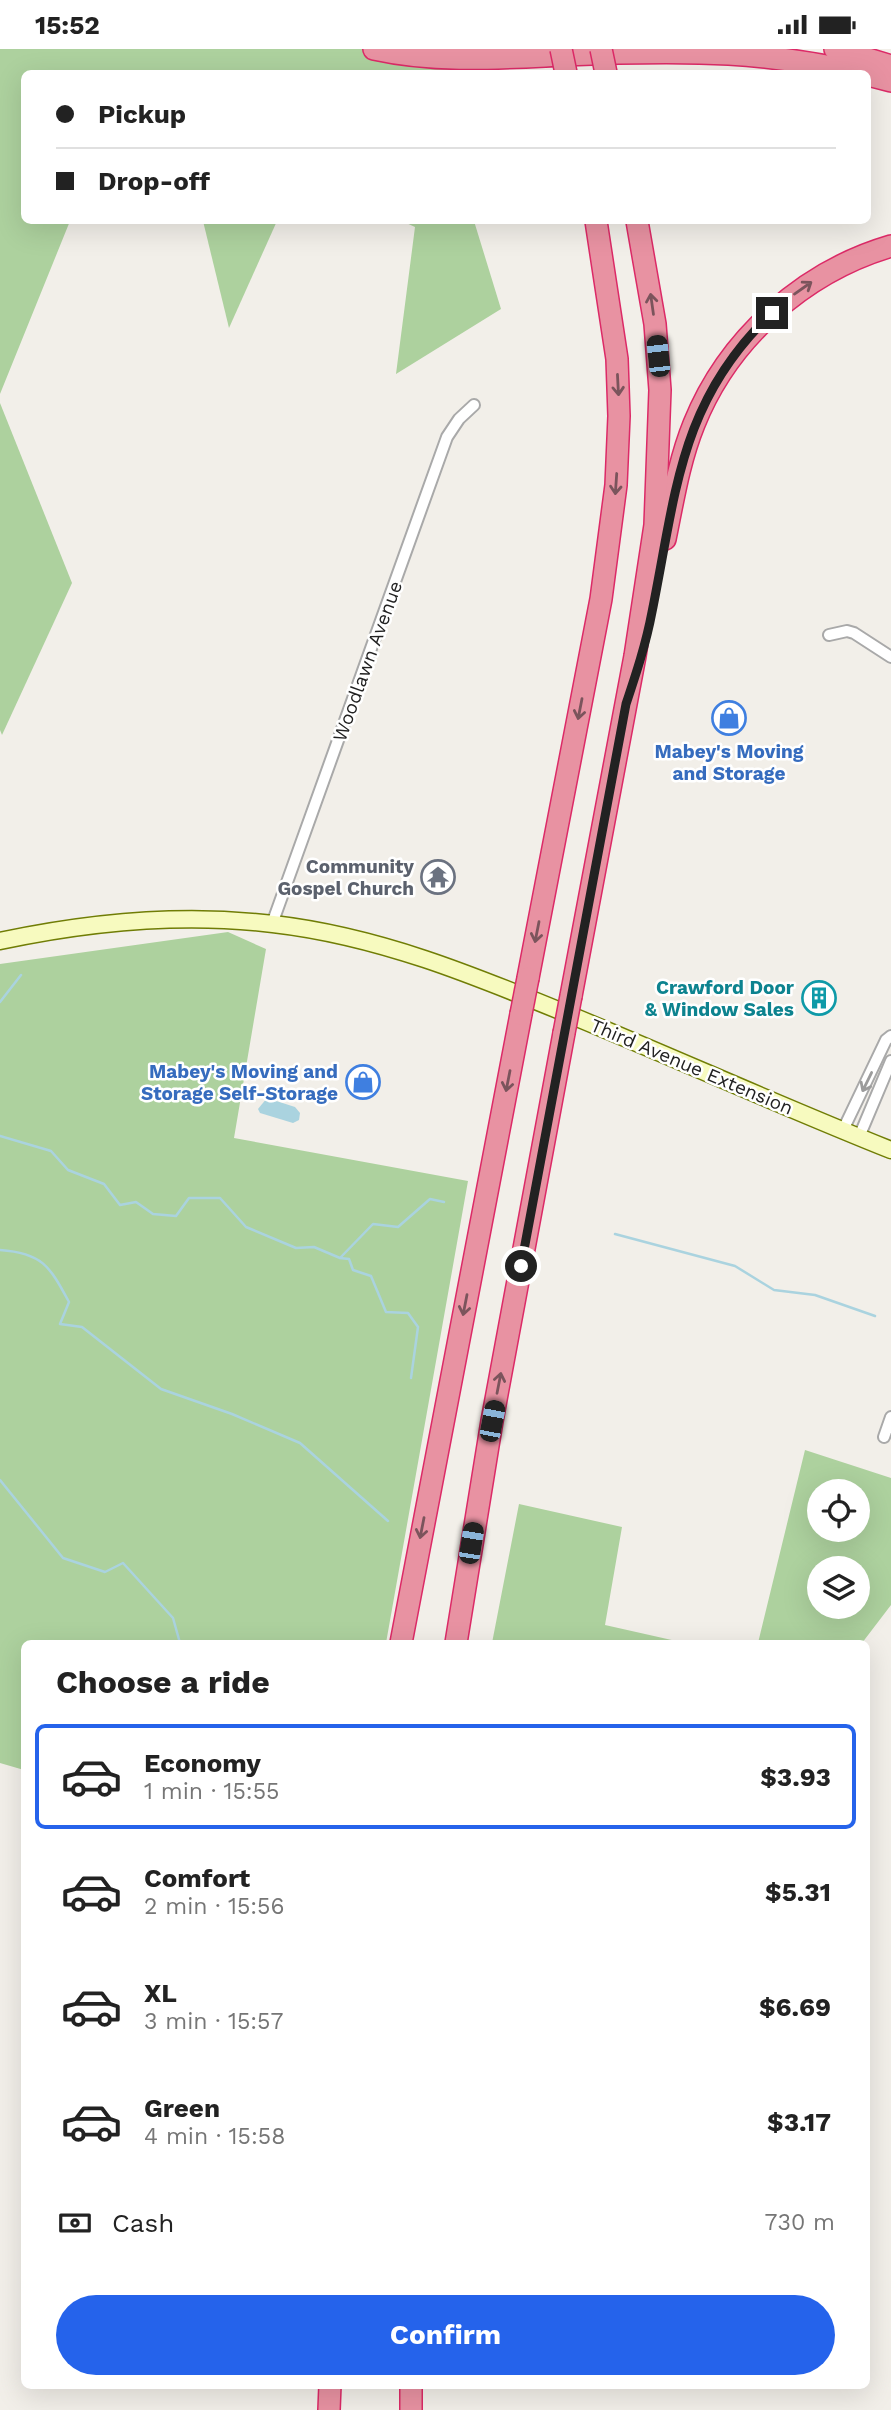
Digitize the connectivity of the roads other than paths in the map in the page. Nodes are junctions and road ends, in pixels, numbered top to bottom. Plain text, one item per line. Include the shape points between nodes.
1 (374, 49) edge
2 (561, 49) edge
3 (601, 49) edge
4 (835, 49) edge
5 (873, 49) edge
6 (891, 57) edge
7 (891, 66) edge
8 (565, 70) edge
9 (605, 70) edge
10 (851, 70) edge
11 (871, 76) edge
12 (891, 81) edge
13 (596, 224) edge
14 (638, 224) edge
15 (891, 246) edge
16 (474, 405) dead end
17 (829, 635) dead end
18 (891, 657) edge
19 (626, 704) junction
20 (272, 923) junction
21 (0, 941) edge
22 (891, 1036) edge
23 (891, 1061) edge
24 (843, 1131) junction
25 (859, 1137) junction
26 (891, 1150) edge
27 (891, 1417) edge
28 (884, 1437) dead end
29 (402, 1640) edge
30 (456, 1640) edge
31 (330, 2389) edge
32 (411, 2389) edge
33 (329, 2410) edge
34 (411, 2410) edge

1 - 10 highway via 446,59 744,51
2 - 8 highway, bridge
3 - 9 highway, bridge
4 - 7 highway
5 - 6 highway
11 - 12 highway
13 -> 29 highway, bridge via 617,359 619,416 616,485 601,599
19 -> 14 highway via 650,558 660,445 655,324
19 -> 15 highway via 646,638 682,461 708,394 742,344 786,301 846,263
16 - 20 street, Woodlawn Avenue via 447,437
17 - 18 street via 854,633
30 -> 19 highway, bridge via 492,1421
20 - 21 street, Third Avenue Extension via 147,921 82,926
20 - 24 street, Third Avenue Extension via 367,941 461,971
22 -> 24 street
23 - 25 street
24 - 25 street, Third Avenue Extension
25 - 26 street, Third Avenue Extension
27 - 28 street
31 - 33 highway
32 - 34 highway

